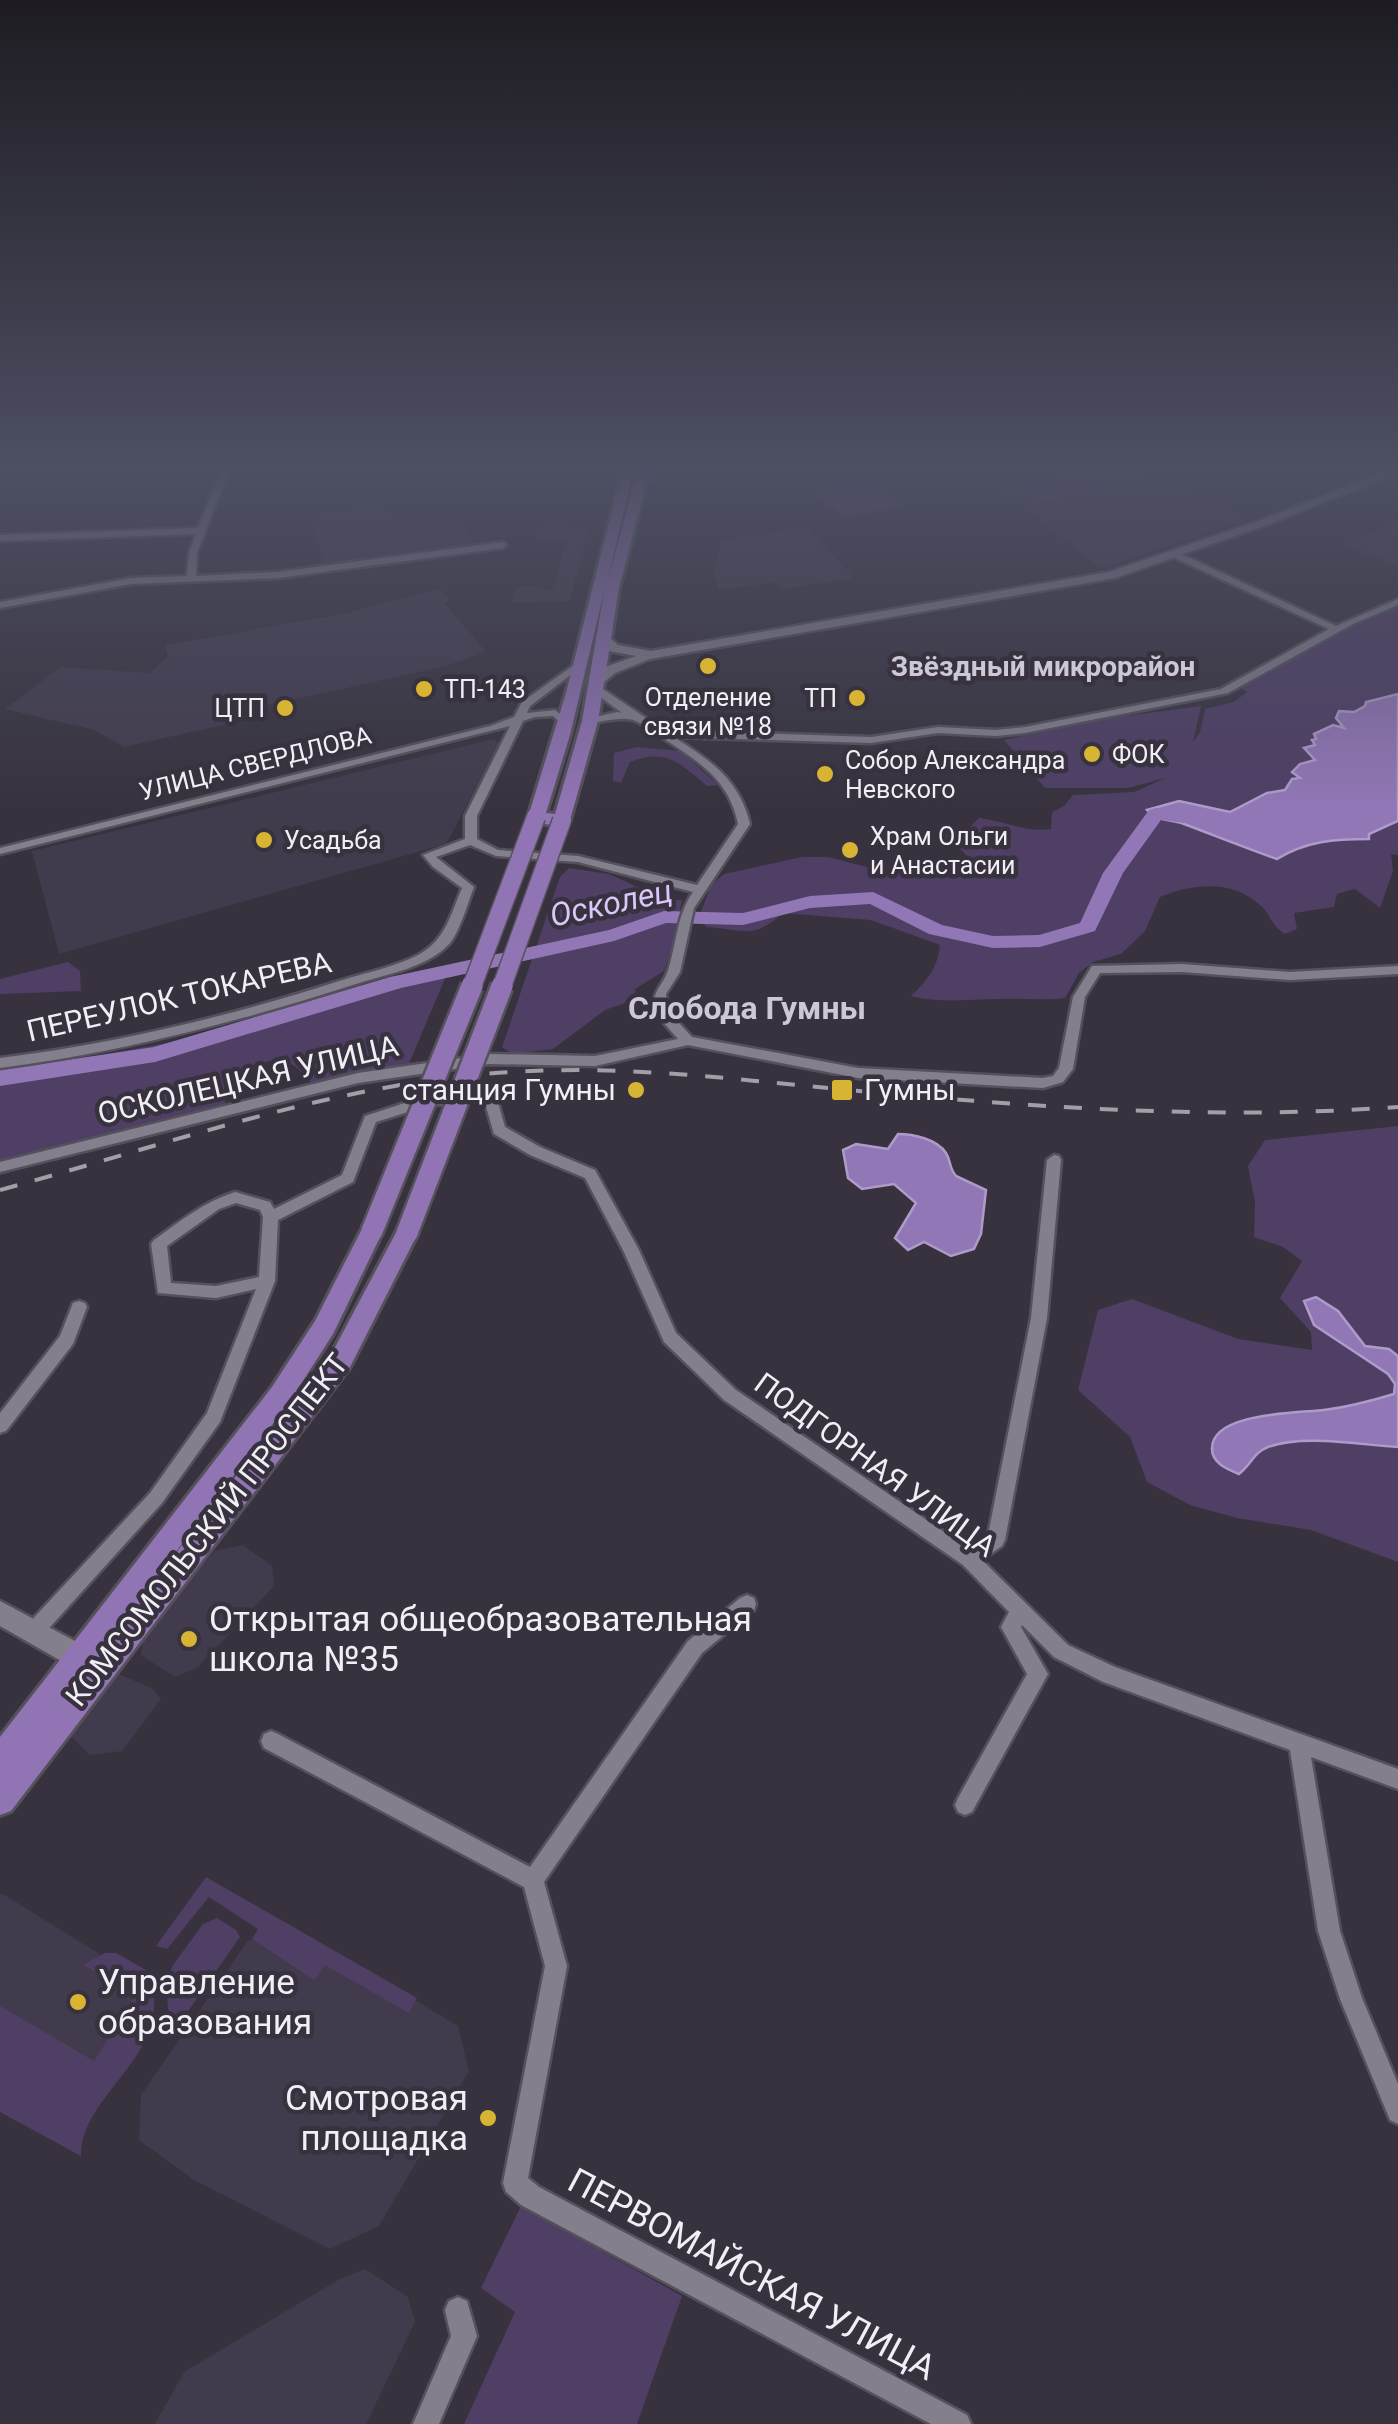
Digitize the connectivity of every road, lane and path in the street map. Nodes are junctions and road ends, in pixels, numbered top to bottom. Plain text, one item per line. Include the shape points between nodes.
1 (130, 581) edge
2 (599, 581) edge
3 (616, 581) edge
4 (1074, 581) edge
5 (1232, 581) edge
6 (1398, 602) edge
7 (0, 605) edge
8 (1336, 629) junction
9 (602, 639) junction
10 (651, 655) junction
11 (578, 665) junction
12 (597, 684) junction
13 (520, 719) junction
14 (590, 721) junction
15 (640, 721) junction
16 (568, 724) junction
17 (661, 733) junction
18 (536, 817) junction
19 (562, 820) junction
20 (471, 840) junction
21 (0, 851) edge
22 (697, 889) junction
23 (1398, 970) edge
24 (688, 1042) junction
25 (0, 1062) edge
26 (1054, 1160) dead end
27 (0, 1167) edge
28 (271, 1216) junction
29 (267, 1281) junction
30 (78, 1307) dead end
31 (0, 1426) edge
32 (969, 1559) junction
33 (748, 1604) dead end
34 (0, 1613) edge
35 (1020, 1613) junction
36 (34, 1630) junction
37 (79, 1657) junction
38 (271, 1741) dead end
39 (1299, 1746) junction
40 (0, 1761) edge
41 (1398, 1779) edge
42 (0, 1800) edge
43 (965, 1804) dead end
44 (533, 1880) junction
45 (1398, 2112) edge
46 (458, 2310) dead end
47 (426, 2424) edge
48 (958, 2424) edge

1 - 7 street
2 - 11 main road, КОМСОМОЛЬСКИЙ ПРОСПЕКТ
3 - 9 main road, КОМСОМОЛЬСКИЙ ПРОСПЕКТ
4 - 10 main road
5 - 8 street
6 - 8 street
8 - 17 street via 1224,691 1025,730 938,730 871,740
9 - 10 main road
9 - 12 main road, КОМСОМОЛЬСКИЙ ПРОСПЕКТ
10 - 12 main road via 610,670
11 - 13 street via 526,704
11 - 16 main road, КОМСОМОЛЬСКИЙ ПРОСПЕКТ
12 - 14 main road, КОМСОМОЛЬСКИЙ ПРОСПЕКТ
12 - 15 street
13 - 16 street, УЛИЦА СВЕРДЛОВА via 548,712
13 - 20 street via 471,816
13 - 21 street, УЛИЦА СВЕРДЛОВА
14 - 15 street via 617,715
14 - 19 main road, КОМСОМОЛЬСКИЙ ПРОСПЕКТ
15 - 17 street
16 - 18 main road, КОМСОМОЛЬСКИЙ ПРОСПЕКТ
17 - 22 street via 732,788 744,813 744,824
18 - 19 main road
18 - 37 main road, КОМСОМОЛЬСКИЙ ПРОСПЕКТ, bridge via 441,1068 324,1327 281,1394
19 - 42 main road, КОМСОМОЛЬСКИЙ ПРОСПЕКТ, bridge via 407,1233 341,1360
20 - 22 street via 496,853 578,859
20 - 25 street, ПЕРЕУЛОК ТОКАРЕВА via 429,856 468,887 446,940 426,956 253,1012
22 - 24 street via 674,972 660,994 660,1011
23 - 24 street via 1290,976 1096,969 1079,996 1066,1069 1043,1083 858,1073
24 - 27 street, ОСКОЛЕЦКАЯ УЛИЦА via 596,1060 489,1059 358,1078
26 - 32 street via 1040,1318 996,1540
28 - 29 street
28 - 29 street via 265,1206 234,1197 159,1244 164,1289 216,1292
28 - 32 street, ПОДГОРНАЯ УЛИЦА via 348,1178 370,1119 426,1102 489,1095 499,1130 590,1174 670,1337 730,1395
29 - 36 street via 214,1417 156,1498
30 - 31 street via 68,1340
32 - 35 street, ПОДГОРНАЯ УЛИЦА
33 - 44 street via 695,1648
34 - 36 main road
35 - 39 street, ПОДГОРНАЯ УЛИЦА via 1060,1651 1110,1675
35 - 43 street via 1010,1626 1038,1674
36 - 37 main road
37 - 40 main road, КОМСОМОЛЬСКИЙ ПРОСПЕКТ
38 - 44 street
39 - 41 street, ПОДГОРНАЯ УЛИЦА
39 - 45 street via 1329,1931
44 - 48 street, ПЕРВОМАЙСКАЯ УЛИЦА via 556,1966 515,2183
46 - 47 street via 464,2336

